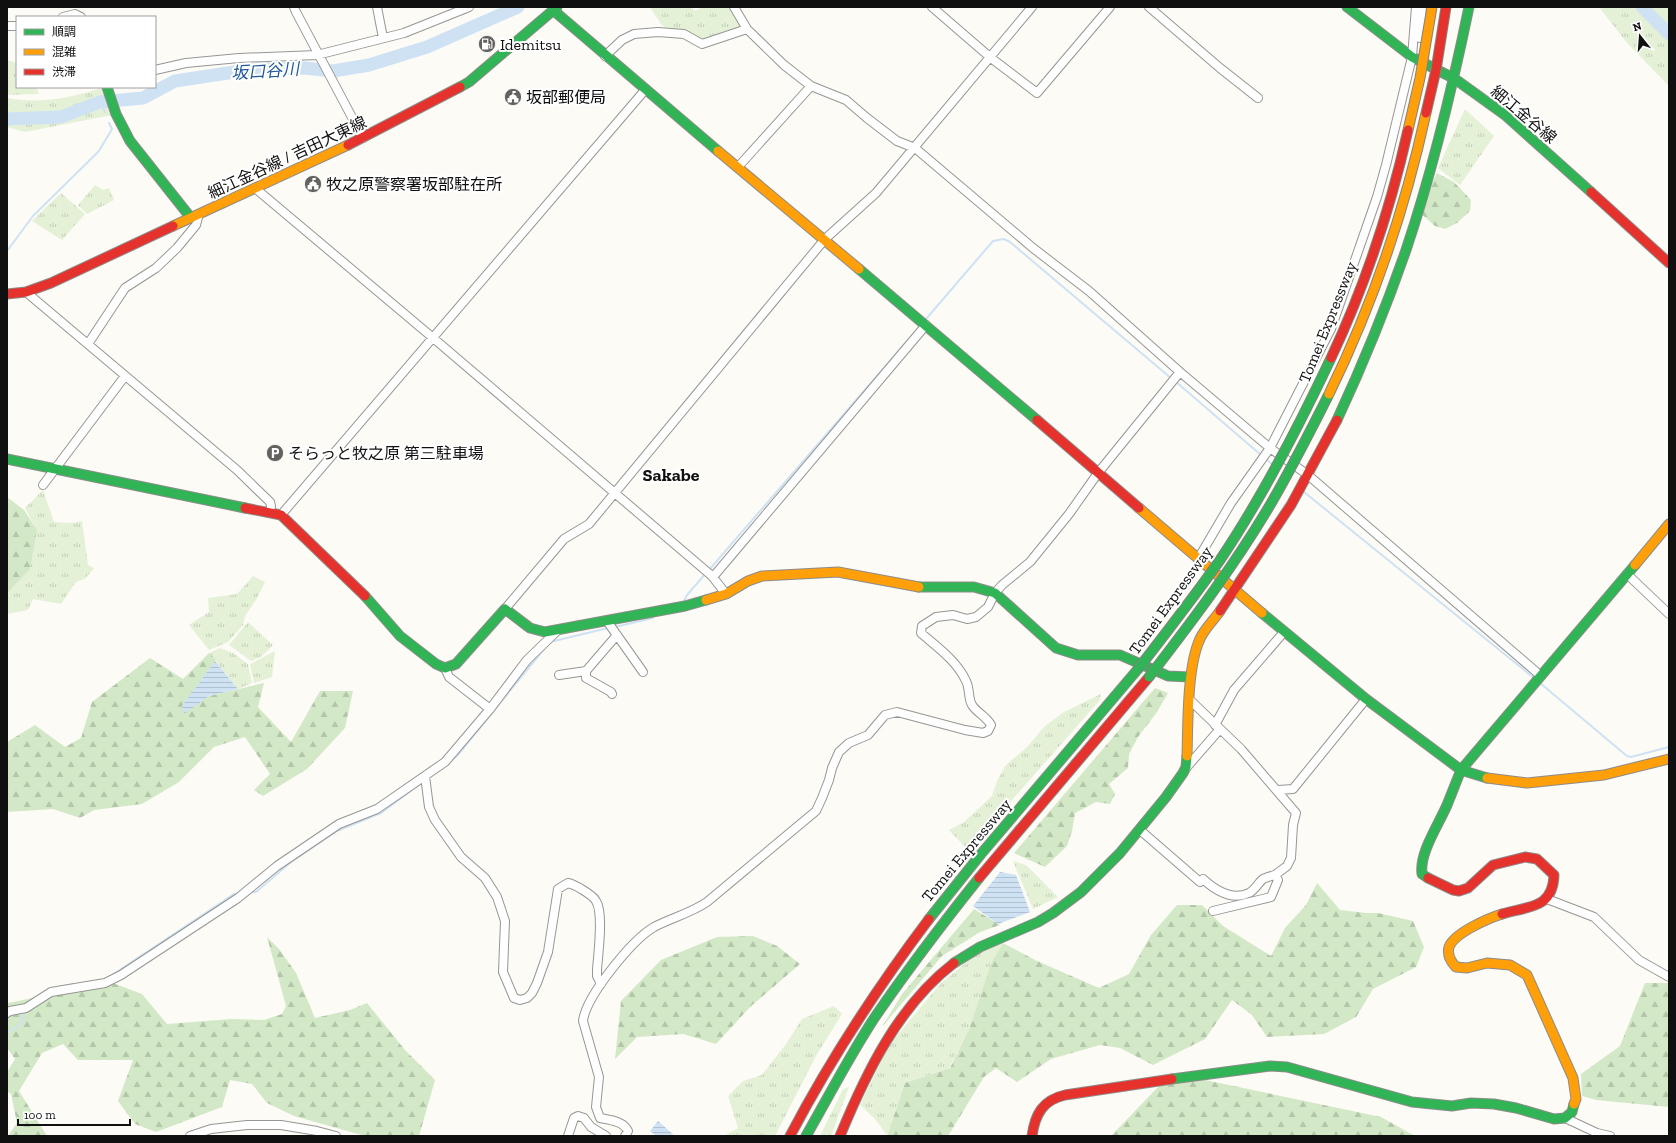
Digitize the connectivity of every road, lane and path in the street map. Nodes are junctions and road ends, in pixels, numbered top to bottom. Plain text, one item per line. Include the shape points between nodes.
1 (76, 7) edge
2 (294, 7) edge
3 (377, 7) edge
4 (469, 7) edge
5 (734, 7) edge
6 (932, 7) edge
7 (1032, 7) edge
8 (1110, 7) edge
9 (1149, 7) edge
10 (1347, 7) edge
11 (1416, 7) edge
12 (1422, 7) edge
13 (1432, 7) edge
14 (1446, 7) edge
15 (1469, 7) edge
16 (553, 8) edge
17 (67, 16) edge
18 (79, 16) edge
19 (80, 16) edge
20 (747, 29) junction
21 (383, 38) junction
22 (317, 55) junction
23 (605, 56) junction
24 (991, 58) junction
25 (1415, 59) junction
26 (156, 70) edge
27 (1455, 79) junction
28 (812, 86) junction
29 (107, 88) edge
30 (645, 90) junction
31 (1258, 98) dead end
32 (363, 138) junction
33 (915, 148) junction
34 (738, 167) junction
35 (255, 188) junction
36 (195, 216) junction
37 (824, 239) junction
38 (1669, 263) edge
39 (26, 292) junction
40 (7, 294) edge
41 (926, 325) junction
42 (432, 337) junction
43 (88, 344) junction
44 (1178, 374) junction
45 (125, 376) junction
46 (1268, 450) junction
47 (7, 459) edge
48 (56, 470) junction
49 (1098, 473) junction
50 (1308, 475) junction
51 (43, 485) dead end
52 (614, 494) junction
53 (270, 513) junction
54 (282, 516) junction
55 (1669, 524) edge
56 (1198, 559) junction
57 (1627, 574) junction
58 (712, 576) junction
59 (1234, 590) junction
60 (726, 594) junction
61 (995, 594) junction
62 (504, 609) junction
63 (1669, 614) edge
64 (608, 622) junction
65 (557, 631) junction
66 (1284, 632) junction
67 (616, 634) junction
68 (446, 668) junction
69 (586, 671) junction
70 (643, 672) dead end
71 (559, 675) dead end
72 (1541, 676) junction
73 (1190, 677) junction
74 (612, 694) dead end
75 (1366, 699) junction
76 (1190, 700) junction
77 (490, 709) junction
78 (1217, 727) junction
79 (1669, 759) edge
80 (1186, 769) junction
81 (1461, 770) junction
82 (425, 779) junction
83 (1278, 790) junction
84 (1140, 830) junction
85 (1275, 875) junction
86 (1548, 899) junction
87 (1213, 911) dead end
88 (1669, 977) edge
89 (601, 984) junction
90 (8, 1011) edge
91 (1565, 1118) junction
92 (190, 1136) edge
93 (336, 1136) edge
94 (568, 1136) edge
95 (606, 1136) edge
96 (625, 1136) edge
97 (790, 1136) edge
98 (806, 1136) edge
99 (840, 1136) edge
100 (1032, 1136) edge
101 (1610, 1136) edge

1 - 19 street
2 - 22 street
3 - 21 street
4 - 21 street via 420,27
5 - 20 street
6 - 24 street
7 - 24 street
8 - 24 street via 1037,93
9 - 31 street
10 - 25 main road, 細江金谷線
11 - 25 street
12 - 25 street
13 - 97 main road, Tomei Expressway, bridge via 1416,95 1393,187 1368,263 1321,380 1280,459 1230,544 1138,669 929,918 845,1041
14 - 98 main road, Tomei Expressway, bridge via 1429,101 1407,187 1379,275 1342,366 1301,449 1254,530 1215,590 1150,677 940,926 875,1018
15 - 27 main road
16 - 23 main road
16 - 32 main road, 細江金谷線 / 吉田大東線 via 469,82
17 - 18 street
20 - 23 street via 702,44 684,34 634,34 622,40
20 - 28 street
21 - 22 street
22 - 26 street via 239,58 186,63
22 - 32 street
23 - 30 main road
24 - 33 street
25 - 27 main road, 細江金谷線
25 - 46 street via 1377,197 1331,329
27 - 38 main road, 細江金谷線 via 1505,115
27 - 50 main road via 1437,151 1407,248 1374,338
28 - 33 street via 846,100 897,141
28 - 34 street
29 - 36 main road via 124,132 136,150
30 - 34 main road
30 - 42 street
32 - 35 main road, 細江金谷線 / 吉田大東線
33 - 37 street via 876,193
33 - 44 street via 1033,248 1089,291
34 - 37 main road
35 - 36 main road, 細江金谷線 / 吉田大東線
35 - 42 street
36 - 39 main road, 細江金谷線 / 吉田大東線 via 51,283
36 - 43 street via 196,225 177,248 156,268 125,288
37 - 41 main road
37 - 52 street
39 - 40 main road, 細江金谷線 / 吉田大東線
39 - 43 street
41 - 49 main road
41 - 58 street
42 - 52 street
42 - 54 street
43 - 45 street
44 - 46 street
44 - 49 street
45 - 48 street
45 - 53 street via 237,470 270,502
46 - 50 street
46 - 56 street
47 - 48 main road
48 - 51 street
48 - 53 main road
49 - 56 main road
49 - 61 street via 1030,562 1002,584
50 - 59 main road via 1270,538
50 - 72 street
52 - 58 street
52 - 62 street via 589,524 564,539
53 - 54 main road
54 - 68 main road via 371,602 400,636 436,664
55 - 57 main road
56 - 59 main road
57 - 63 street
57 - 72 main road
58 - 60 street
59 - 66 main road
59 - 73 main road via 1198,642
60 - 61 main road via 762,576 838,572 921,587 974,587
60 - 64 main road via 685,606
61 - 73 main road via 1056,648 1078,655 1120,655 1168,676
61 - 89 street via 988,607 976,617 936,617 922,626 921,633 962,673 967,683 971,704 991,725 988,731 983,733 966,730 898,712 885,715 868,735 839,752 816,811 699,908 653,928 638,940
62 - 65 main road via 530,628 545,632
62 - 68 main road via 456,664
64 - 65 main road
64 - 67 street
65 - 77 street via 527,660
66 - 75 main road
66 - 78 street via 1234,690
67 - 69 street
67 - 70 street
68 - 77 street via 449,677
69 - 71 street
69 - 74 street via 586,678
72 - 81 main road
73 - 76 main road
75 - 81 main road
75 - 83 street via 1293,789
76 - 78 street
76 - 80 main road
77 - 82 street via 445,762
78 - 80 street
78 - 83 street
79 - 81 main road via 1604,775 1527,783 1506,781
80 - 84 main road
81 - 86 main road via 1423,857 1422,874 1428,879 1459,891 1468,888 1493,865 1525,857 1537,859 1554,875 1553,889
82 - 89 street via 429,806 435,820 461,857 485,878 497,897 505,921 502,972 514,998 520,1000 532,994 548,952 558,889 568,883 596,900 600,919 597,976
82 - 90 street via 377,809 339,824 277,866 238,898 121,975 105,983 51,992 23,1009
83 - 85 street via 1296,813 1291,858 1287,866
84 - 85 street via 1200,882 1203,879 1216,890 1227,894 1250,893 1264,879
84 - 99 main road via 1096,877 1067,903 1038,922 974,950 949,966 920,996 890,1035 866,1077
85 - 87 street via 1278,880 1271,896
86 - 88 street via 1594,917 1639,960
86 - 91 main road via 1497,915 1455,939 1450,945 1449,952 1450,961 1456,967 1467,968 1487,963 1510,965 1527,975 1573,1078 1576,1099 1572,1112
89 - 96 street via 584,1012 583,1021 599,1077 596,1107 600,1118 626,1126 628,1131
91 - 100 main road via 1554,1118 1494,1104 1472,1103 1452,1106 1412,1102 1287,1067 1270,1066 1065,1095 1050,1100 1039,1111
91 - 101 street via 1597,1133
92 - 93 street via 210,1129 281,1125
94 - 95 street via 574,1118 578,1116

